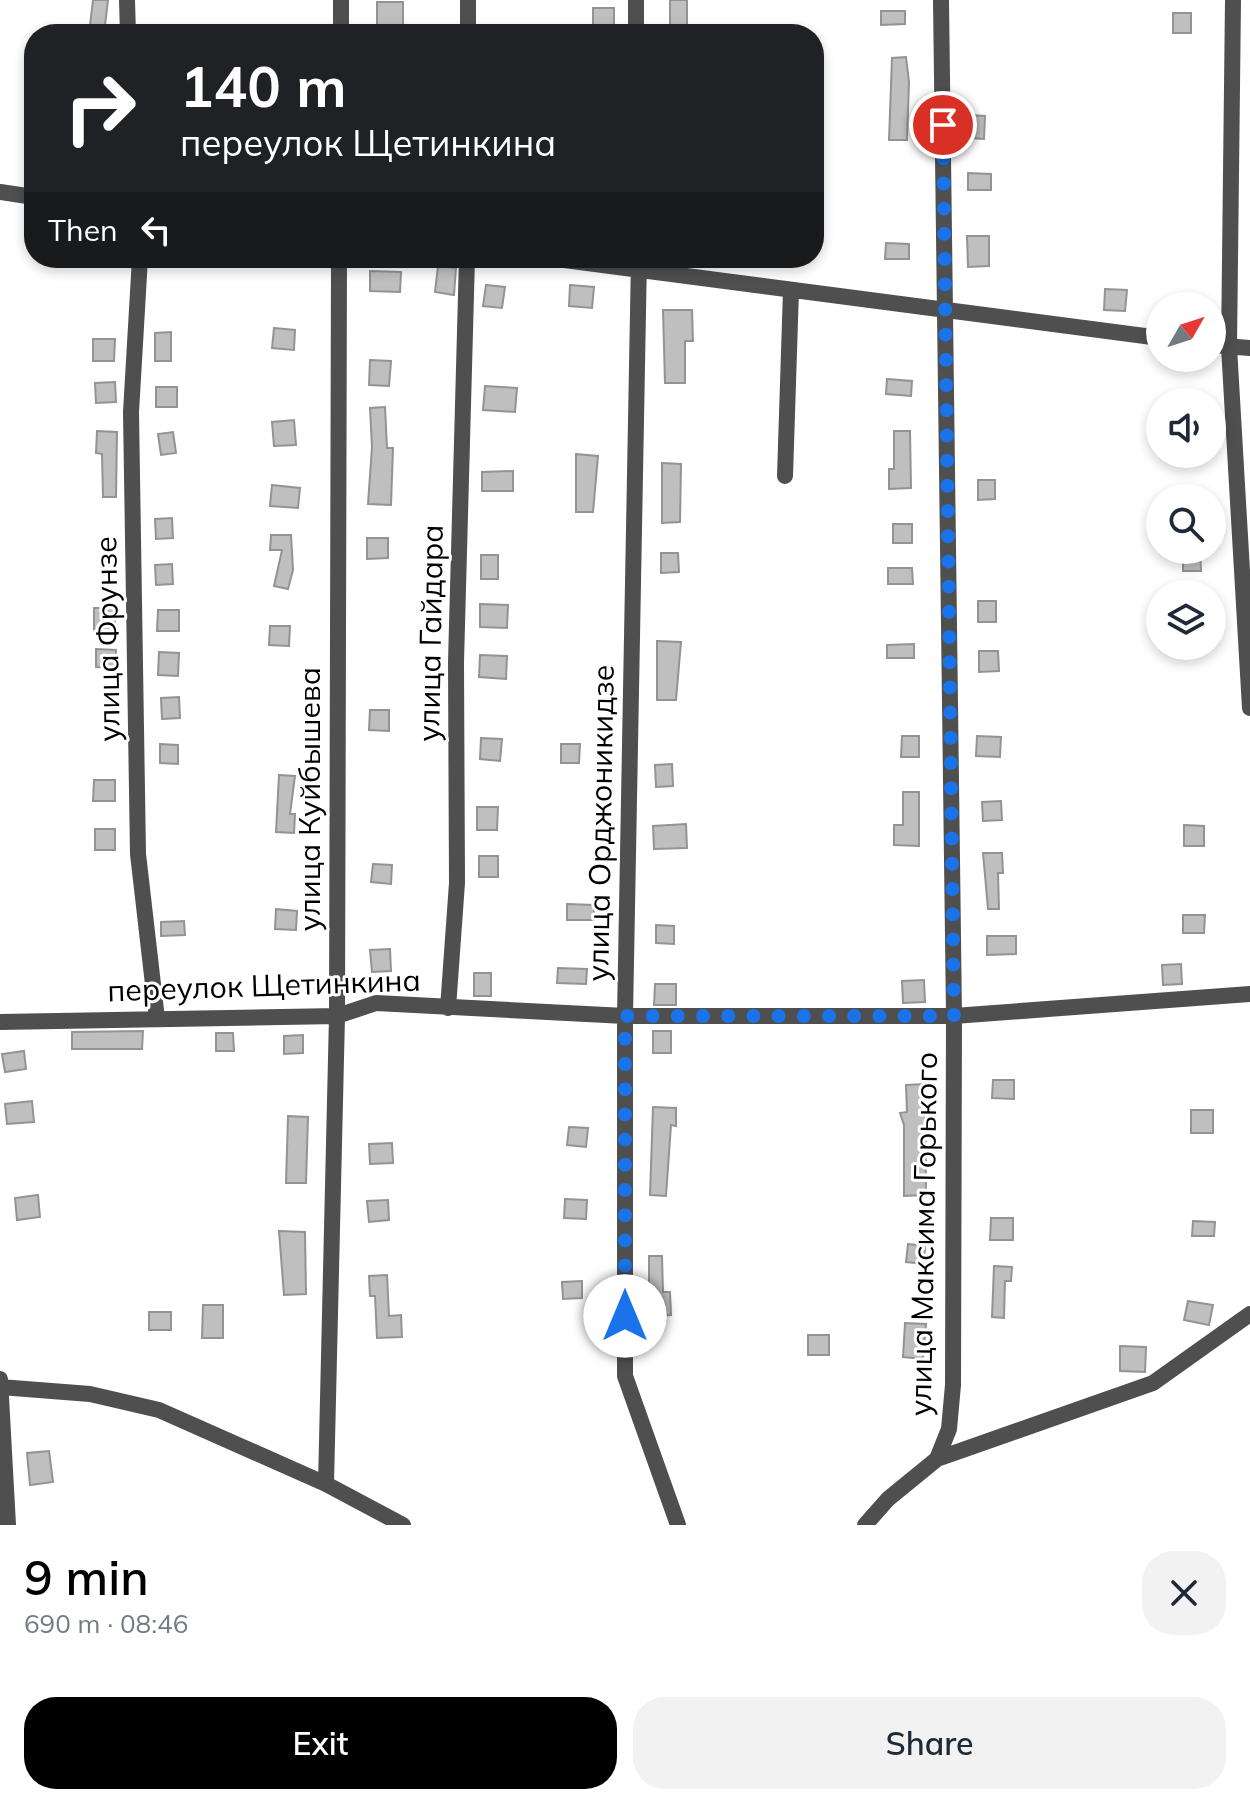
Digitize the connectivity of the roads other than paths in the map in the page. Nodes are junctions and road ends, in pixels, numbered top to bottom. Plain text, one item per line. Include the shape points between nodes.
1 (127, 0) edge
2 (341, 0) edge
3 (468, 0) edge
4 (636, 0) edge
5 (941, 0) edge
6 (1233, 0) edge
7 (128, 24) edge
8 (341, 24) edge
9 (468, 24) edge
10 (636, 24) edge
11 (0, 192) edge
12 (24, 196) edge
13 (139, 268) edge
14 (339, 268) edge
15 (467, 268) edge
16 (639, 268) edge
17 (662, 268) edge
18 (791, 290) junction
19 (947, 313) junction
20 (1146, 336) edge
21 (1226, 347) edge
22 (1229, 347) junction
23 (1250, 348) edge
24 (785, 476) dead end
25 (1250, 708) edge
26 (1250, 994) edge
27 (448, 1008) junction
28 (337, 1016) junction
29 (625, 1016) junction
30 (954, 1016) junction
31 (157, 1019) junction
32 (0, 1022) edge
33 (1250, 1314) edge
34 (0, 1377) edge
35 (0, 1387) edge
36 (937, 1459) junction
37 (326, 1484) junction
38 (8, 1525) edge
39 (403, 1525) edge
40 (678, 1525) edge
41 (865, 1525) edge

1 - 7 street
2 - 8 street
3 - 9 street
4 - 10 street
5 - 19 street, улица Максима Горького
6 - 22 street
11 - 12 street
13 - 31 street, улица Фрунзе via 131,412 138,838
14 - 28 street, улица Куйбышева
15 - 27 street, улица Гайдара via 456,662 457,883
16 - 29 street, улица Орджоникидзе
17 - 18 street
18 - 19 street
18 - 24 street
19 - 20 street
19 - 30 street, улица Максима Горького
21 - 22 street
22 - 23 street
22 - 25 street
26 - 30 street, переулок Щетинкина
27 - 28 street, переулок Щетинкина via 376,1003
27 - 29 street, переулок Щетинкина
28 - 31 street, переулок Щетинкина
28 - 37 street, улица Куйбышева
29 - 30 street, переулок Щетинкина
29 - 40 street, улица Орджоникидзе via 625,1376
30 - 36 street, улица Максима Горького via 953,1385 949,1429
31 - 32 street, переулок Щетинкина
33 - 36 street via 1153,1383
34 - 35 street
35 - 37 street via 90,1394 159,1410
35 - 38 street
36 - 41 street
37 - 39 street

